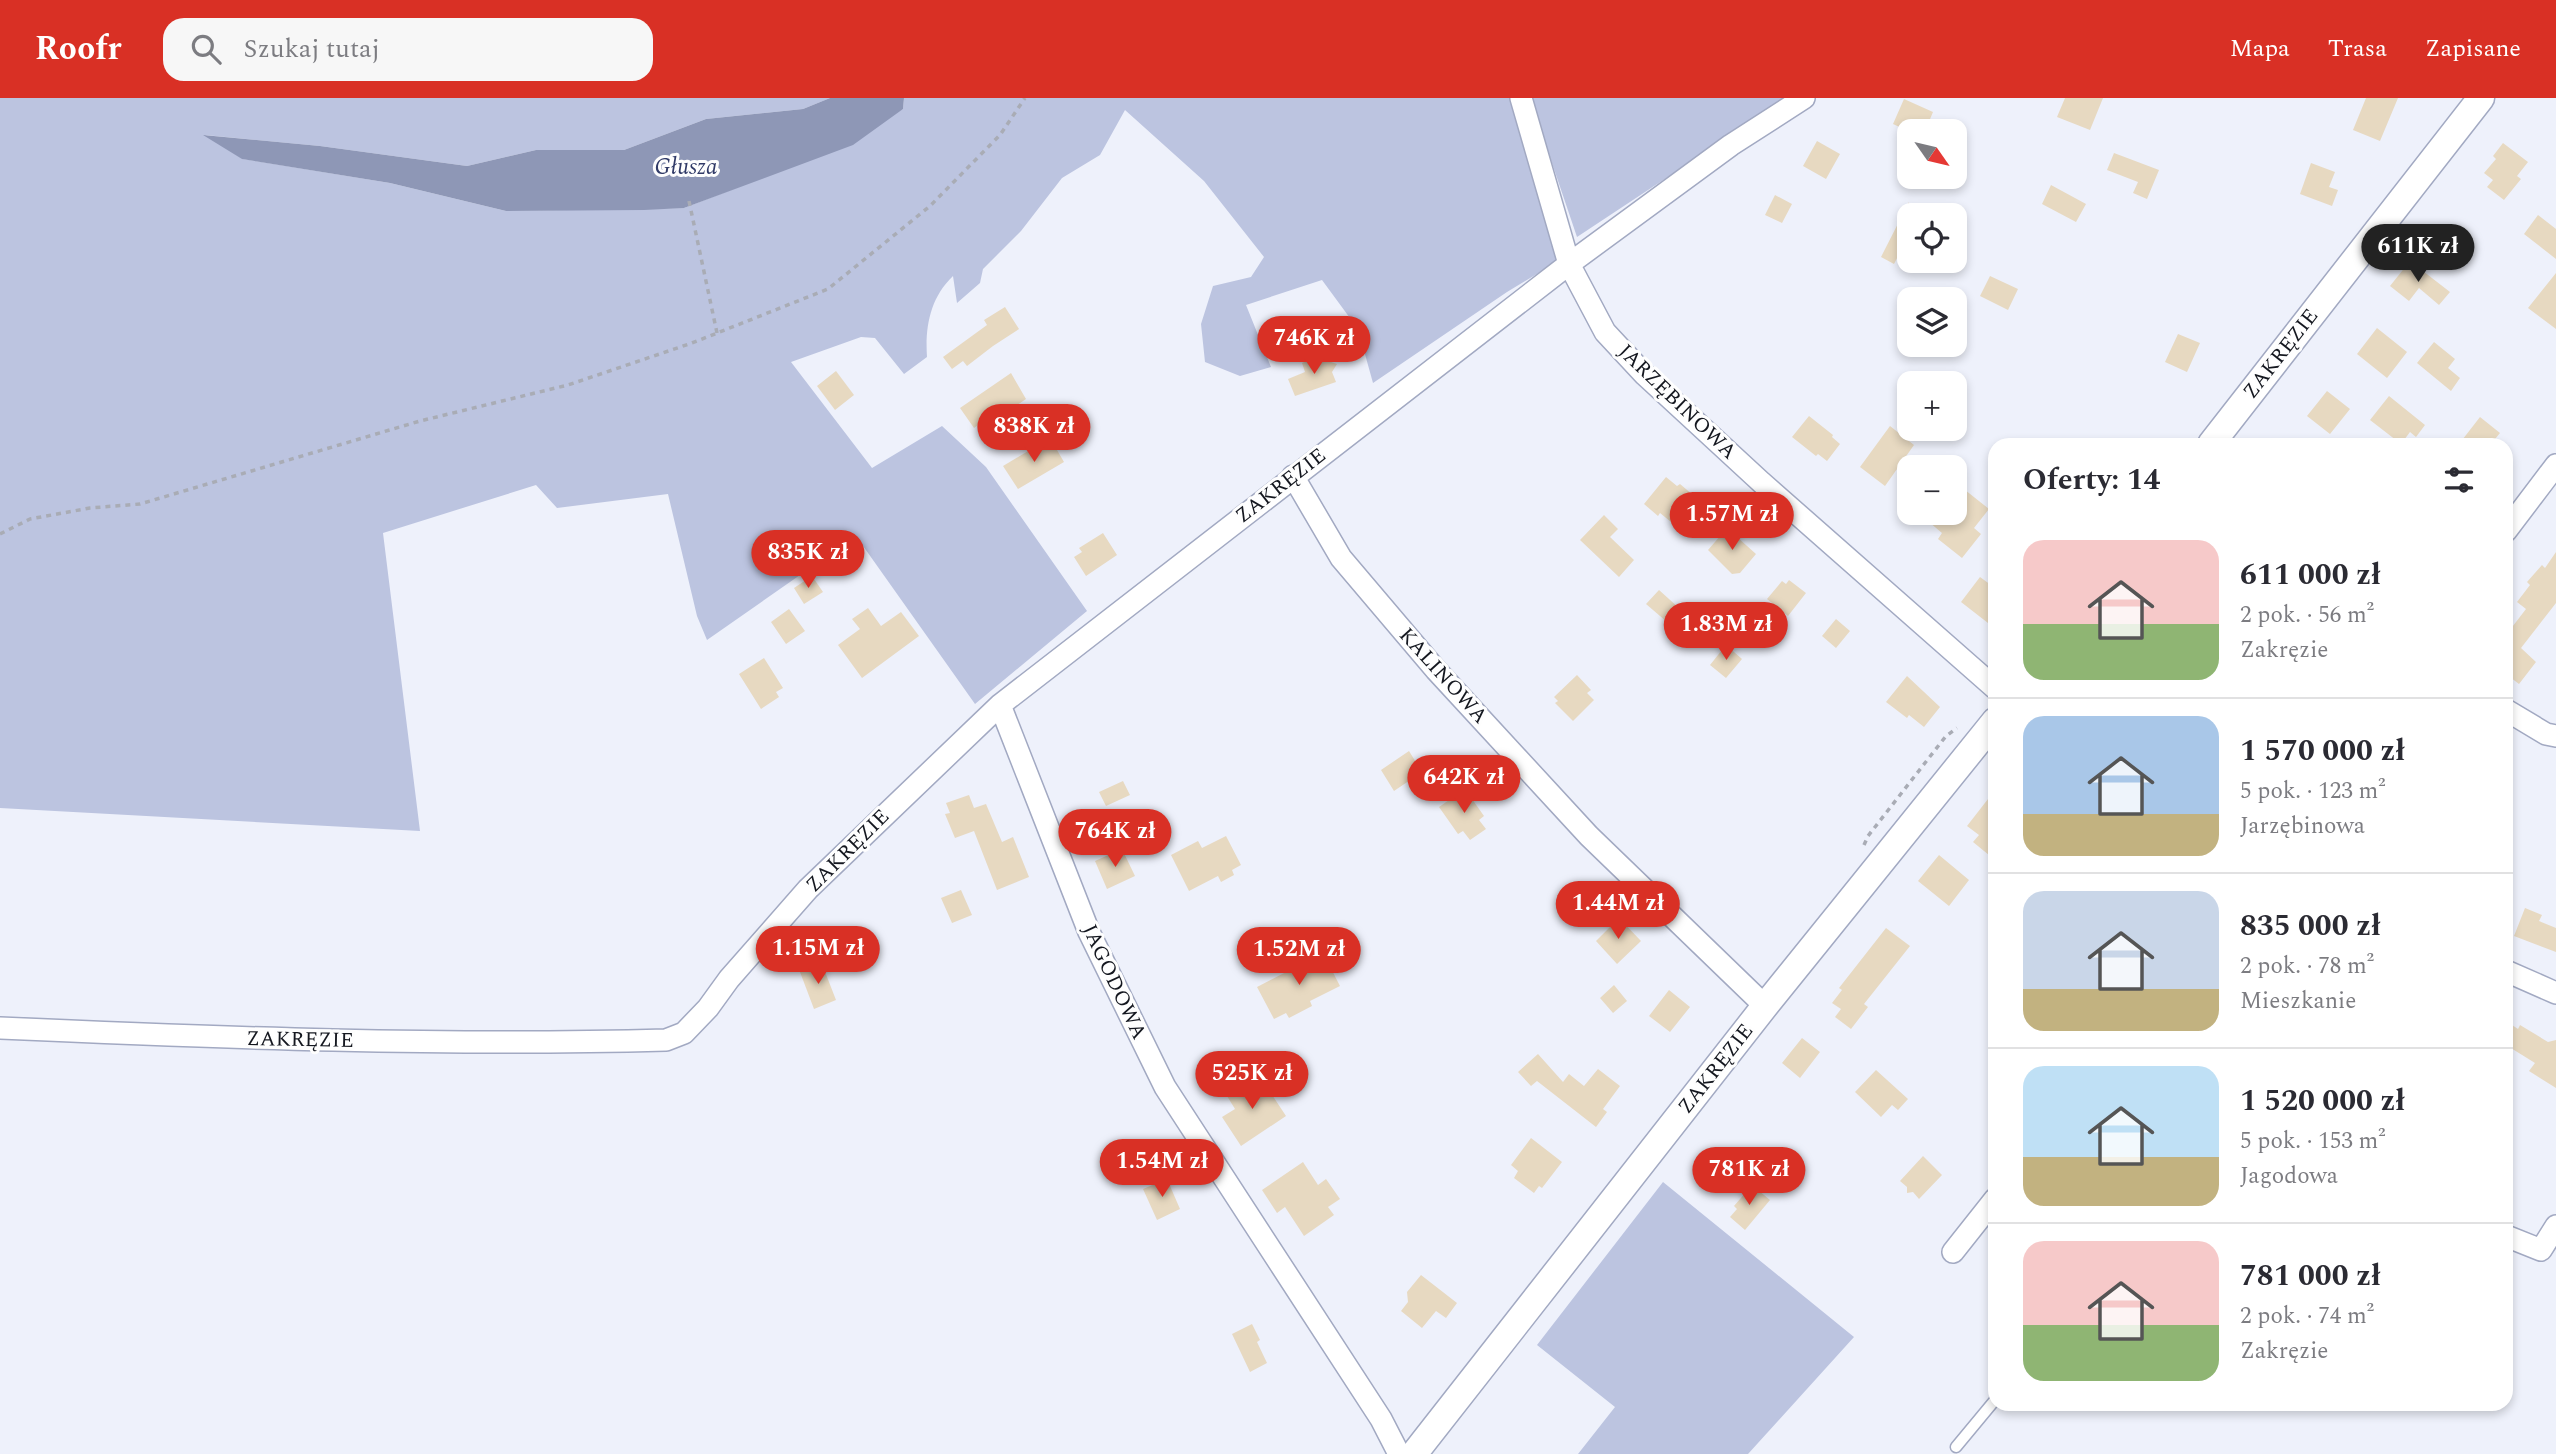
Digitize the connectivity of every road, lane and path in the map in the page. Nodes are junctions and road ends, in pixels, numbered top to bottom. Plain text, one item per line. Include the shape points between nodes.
1 (1025, 98) edge
2 (1521, 98) edge
3 (1804, 98) edge
4 (2480, 98) edge
5 (689, 201) dead end
6 (1569, 264) junction
7 (717, 333) junction
8 (2216, 438) edge
9 (2556, 465) edge
10 (1293, 476) junction
11 (2513, 522) edge
12 (0, 534) edge
13 (1988, 682) edge
14 (1000, 705) junction
15 (2513, 714) edge
16 (1988, 730) edge
17 (2556, 736) edge
18 (2513, 974) edge
19 (2556, 993) edge
20 (1765, 1006) junction
21 (0, 1028) edge
22 (1988, 1208) edge
23 (2556, 1226) edge
24 (2513, 1239) edge
25 (1953, 1252) dead end
26 (1988, 1408) edge
27 (1956, 1447) dead end
28 (1399, 1454) edge
29 (1414, 1454) edge

1 - 7 path via 1000,135 930,206 828,289
2 - 6 street
3 - 6 street, ZAKRĘZIE via 1731,145
4 - 8 street, ZAKRĘZIE
5 - 7 path
6 - 10 street, ZAKRĘZIE
6 - 13 street, JARZĘBINOWA via 1605,332 1645,375
7 - 12 path via 568,385 419,421 140,504 30,519
9 - 11 street
10 - 14 street, ZAKRĘZIE
10 - 20 street, KALINOWA via 1341,558 1436,670 1589,836
14 - 21 street, ZAKRĘZIE via 808,889 684,1033 666,1040 246,1039
14 - 28 street, JAGODOWA via 1089,932 1165,1087 1381,1419
15 - 17 street
16 - 20 street, ZAKRĘZIE
18 - 19 street
20 - 29 street, ZAKRĘZIE
22 - 25 street
23 - 24 street via 2545,1251
26 - 27 lane

